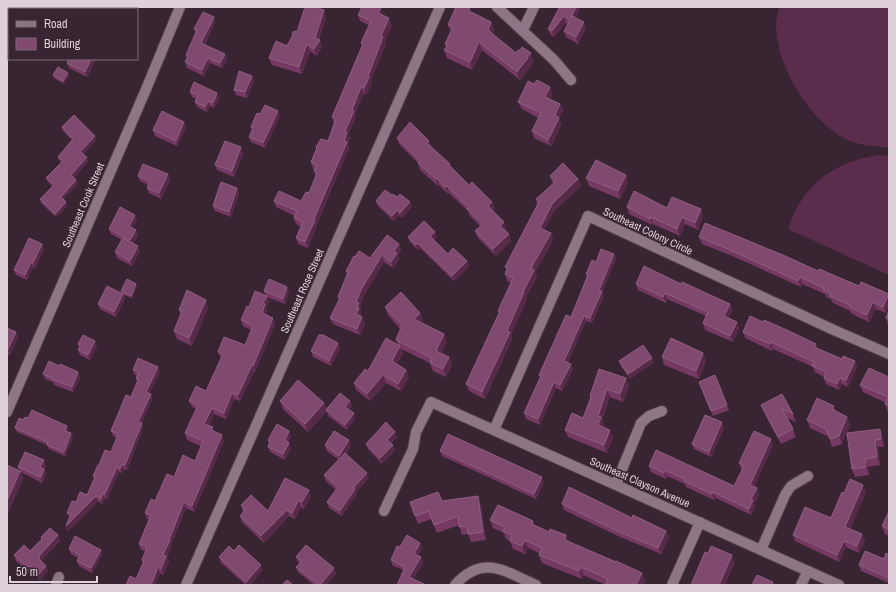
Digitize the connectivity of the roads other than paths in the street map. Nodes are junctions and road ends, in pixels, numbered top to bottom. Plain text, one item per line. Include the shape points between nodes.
1 (180, 7) edge
2 (440, 7) edge
3 (497, 7) edge
4 (534, 7) edge
5 (523, 30) junction
6 (571, 80) dead end
7 (889, 354) edge
8 (11, 392) edge
9 (662, 411) dead end
10 (7, 412) edge
11 (494, 430) junction
12 (808, 476) dead end
13 (616, 484) junction
14 (384, 511) dead end
15 (700, 522) junction
16 (761, 550) junction
17 (808, 571) junction
18 (186, 585) edge
19 (455, 585) edge
20 (536, 585) edge
21 (672, 585) edge
22 (801, 585) edge
23 (839, 585) edge

1 - 8 street, Southeast Cook Street
2 - 18 street, Southeast Rose Street
3 - 5 street
4 - 5 street
5 - 6 street
7 - 11 street, Southeast Colony Circle via 588,216
8 - 10 street, Southeast Cook Street
9 - 13 street via 641,423
11 - 13 street, Southeast Clayson Avenue
11 - 14 street, Southeast Clayson Avenue via 431,402 416,432 413,449
12 - 16 street via 791,486 785,495
13 - 15 street, Southeast Clayson Avenue
15 - 16 street, Southeast Clayson Avenue
15 - 21 street
16 - 17 street, Southeast Clayson Avenue
17 - 22 street
17 - 23 street, Southeast Clayson Avenue
19 - 20 street via 462,576 474,569 488,566

